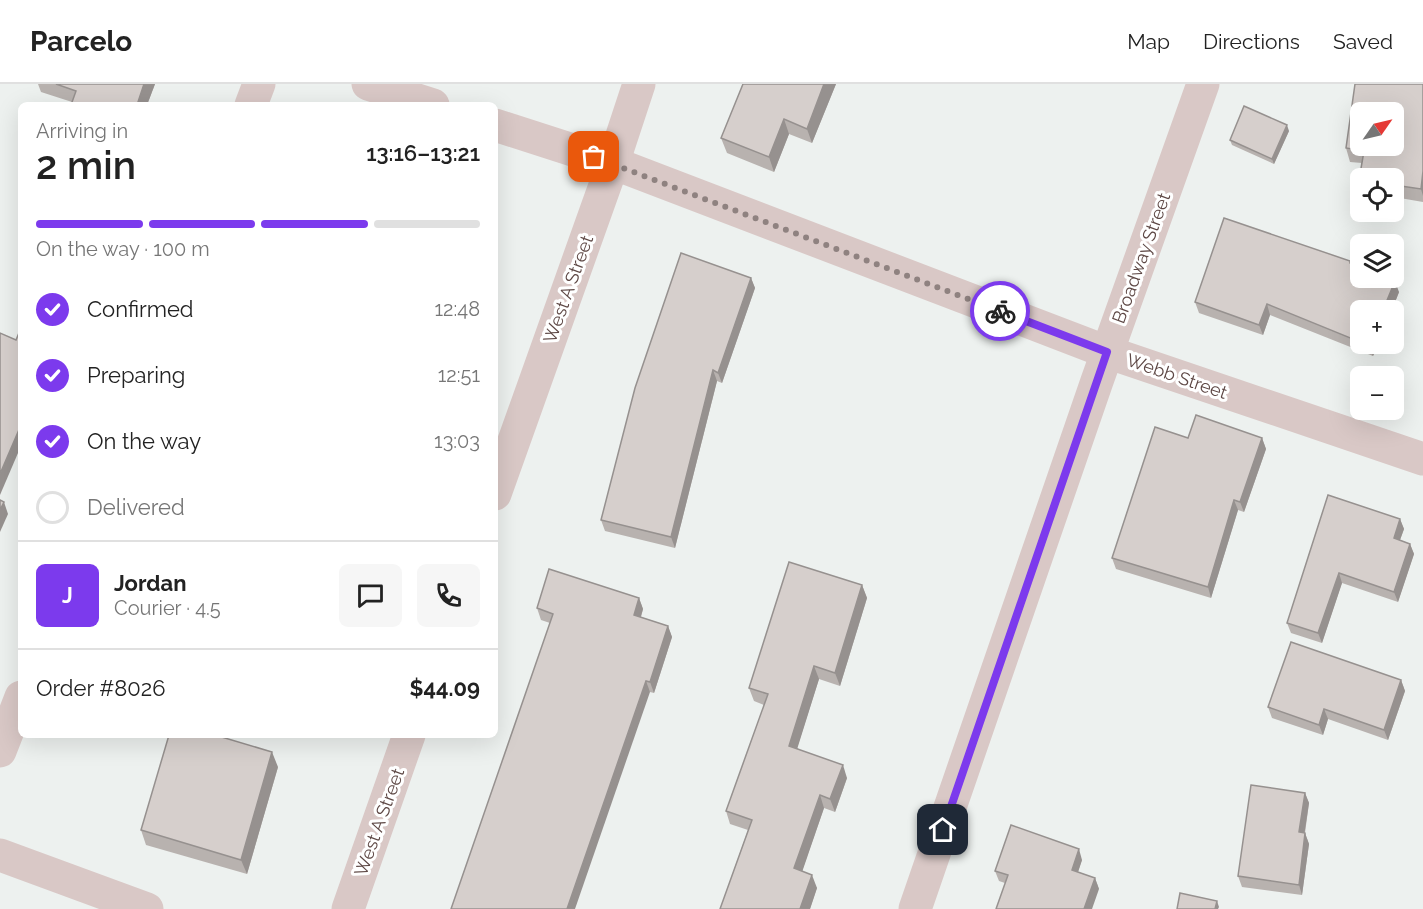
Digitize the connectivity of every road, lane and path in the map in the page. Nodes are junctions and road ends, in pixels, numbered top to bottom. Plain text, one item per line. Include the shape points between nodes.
1 (259, 84) edge
2 (368, 84) edge
3 (639, 84) edge
4 (1203, 84) edge
5 (252, 102) edge
6 (424, 102) edge
7 (498, 126) edge
8 (613, 163) junction
9 (1107, 352) junction
10 (1423, 459) edge
11 (498, 486) edge
12 (18, 705) edge
13 (408, 738) edge
14 (0, 751) edge
15 (0, 855) edge
16 (147, 909) edge
17 (348, 909) edge
18 (915, 909) edge

1 - 5 street
2 - 6 street
3 - 8 street, West A Street
4 - 9 street, Broadway Street
7 - 8 street, Webb Street
8 - 9 street, Webb Street
8 - 11 street, West A Street
9 - 10 street, Webb Street
9 - 18 street, Broadway Street
12 - 14 street
13 - 17 street, West A Street
15 - 16 street

